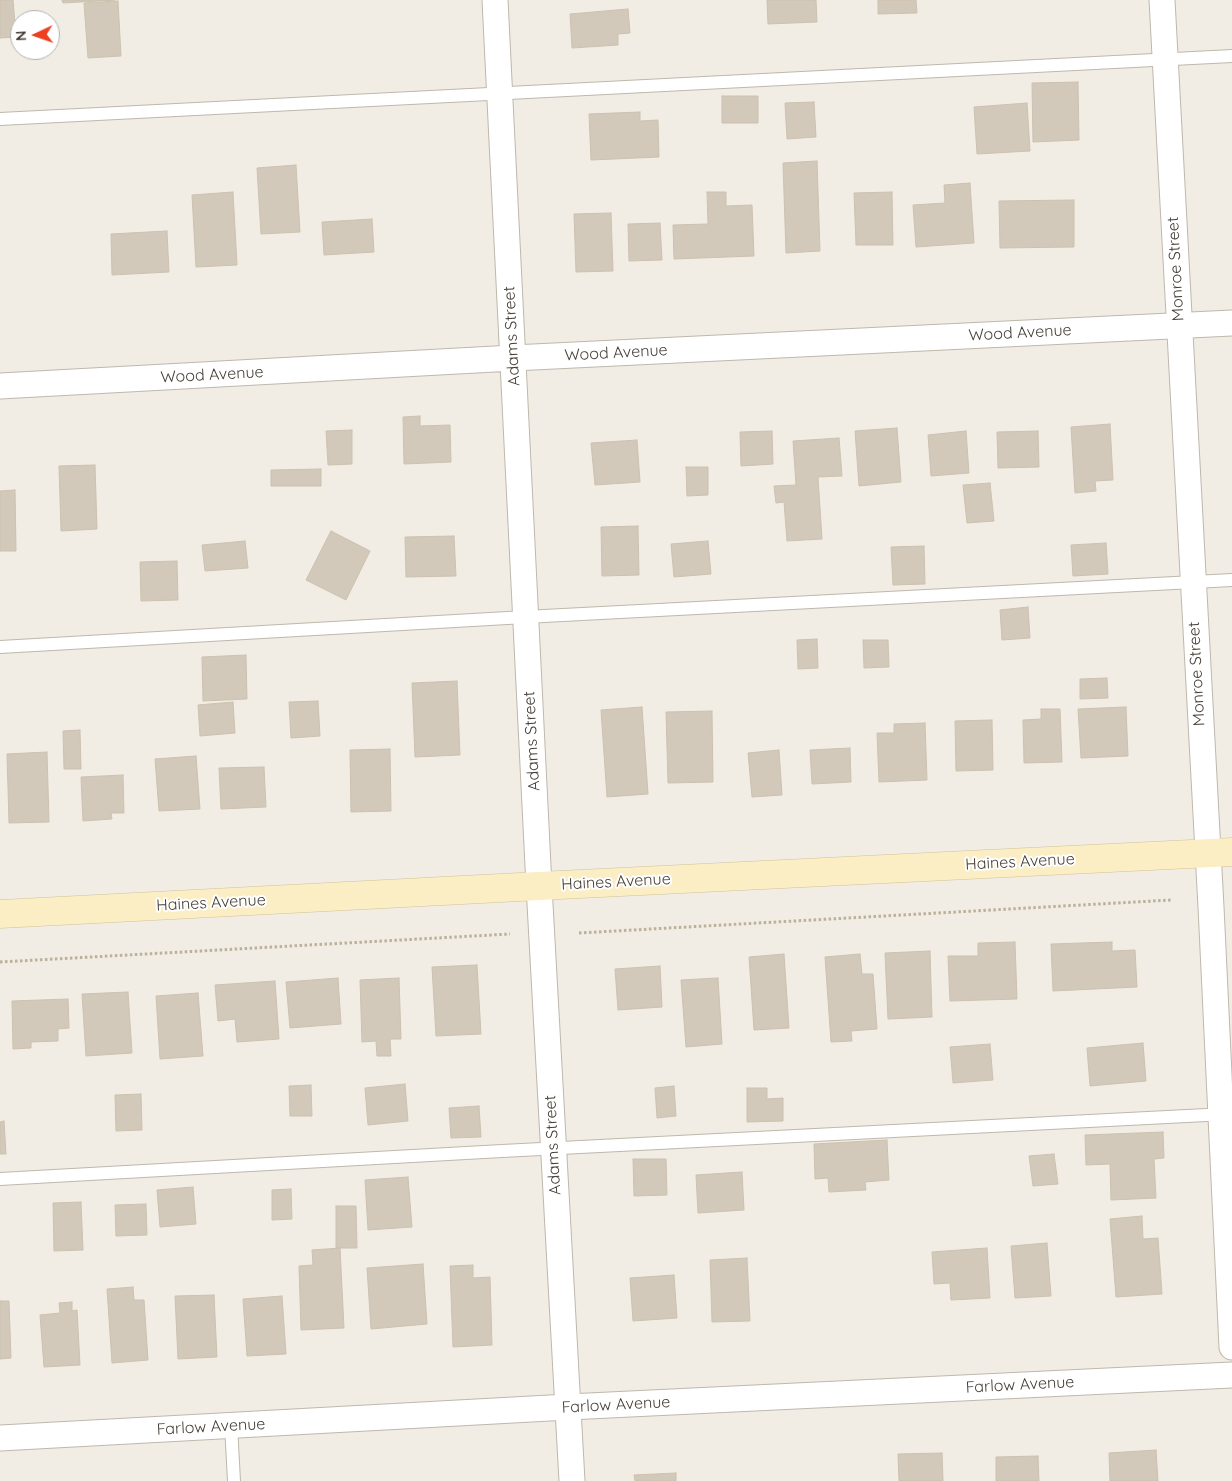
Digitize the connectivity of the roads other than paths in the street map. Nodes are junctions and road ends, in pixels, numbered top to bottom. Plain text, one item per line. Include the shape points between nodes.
1 (495, 0) edge
2 (1162, 0) edge
3 (1232, 56) edge
4 (1164, 60) junction
5 (500, 93) junction
6 (0, 119) edge
7 (1232, 323) edge
8 (1178, 325) junction
9 (513, 358) junction
10 (0, 386) edge
11 (1232, 580) edge
12 (1192, 582) junction
13 (525, 617) junction
14 (0, 647) edge
15 (1220, 852) edge
16 (539, 886) junction
17 (0, 914) edge
18 (1226, 1114) edge
19 (553, 1148) junction
20 (0, 1179) edge
21 (1232, 1347) edge
22 (1232, 1375) edge
23 (568, 1407) junction
24 (231, 1426) junction
25 (0, 1438) edge
26 (234, 1481) edge
27 (572, 1481) edge

1 - 5 street, Adams Street
2 - 4 street, Monroe Street
3 - 4 lane
4 - 5 lane
4 - 8 street, Monroe Street
5 - 6 lane
5 - 9 street, Adams Street
7 - 8 street, Wood Avenue
8 - 9 street, Wood Avenue
8 - 12 street, Monroe Street
9 - 10 street, Wood Avenue
9 - 13 street, Adams Street
11 - 12 lane
12 - 13 lane
12 - 15 street, Monroe Street
13 - 14 lane
13 - 16 street, Adams Street
15 - 16 main road, Haines Avenue
15 - 18 street, Monroe Street
16 - 17 main road, Haines Avenue
16 - 19 street, Adams Street
18 - 19 lane
18 - 21 street, Monroe Street
19 - 20 lane
19 - 23 street, Adams Street
22 - 23 street, Farlow Avenue
23 - 24 street, Farlow Avenue
23 - 27 street, Adams Street
24 - 25 street, Farlow Avenue
24 - 26 lane

